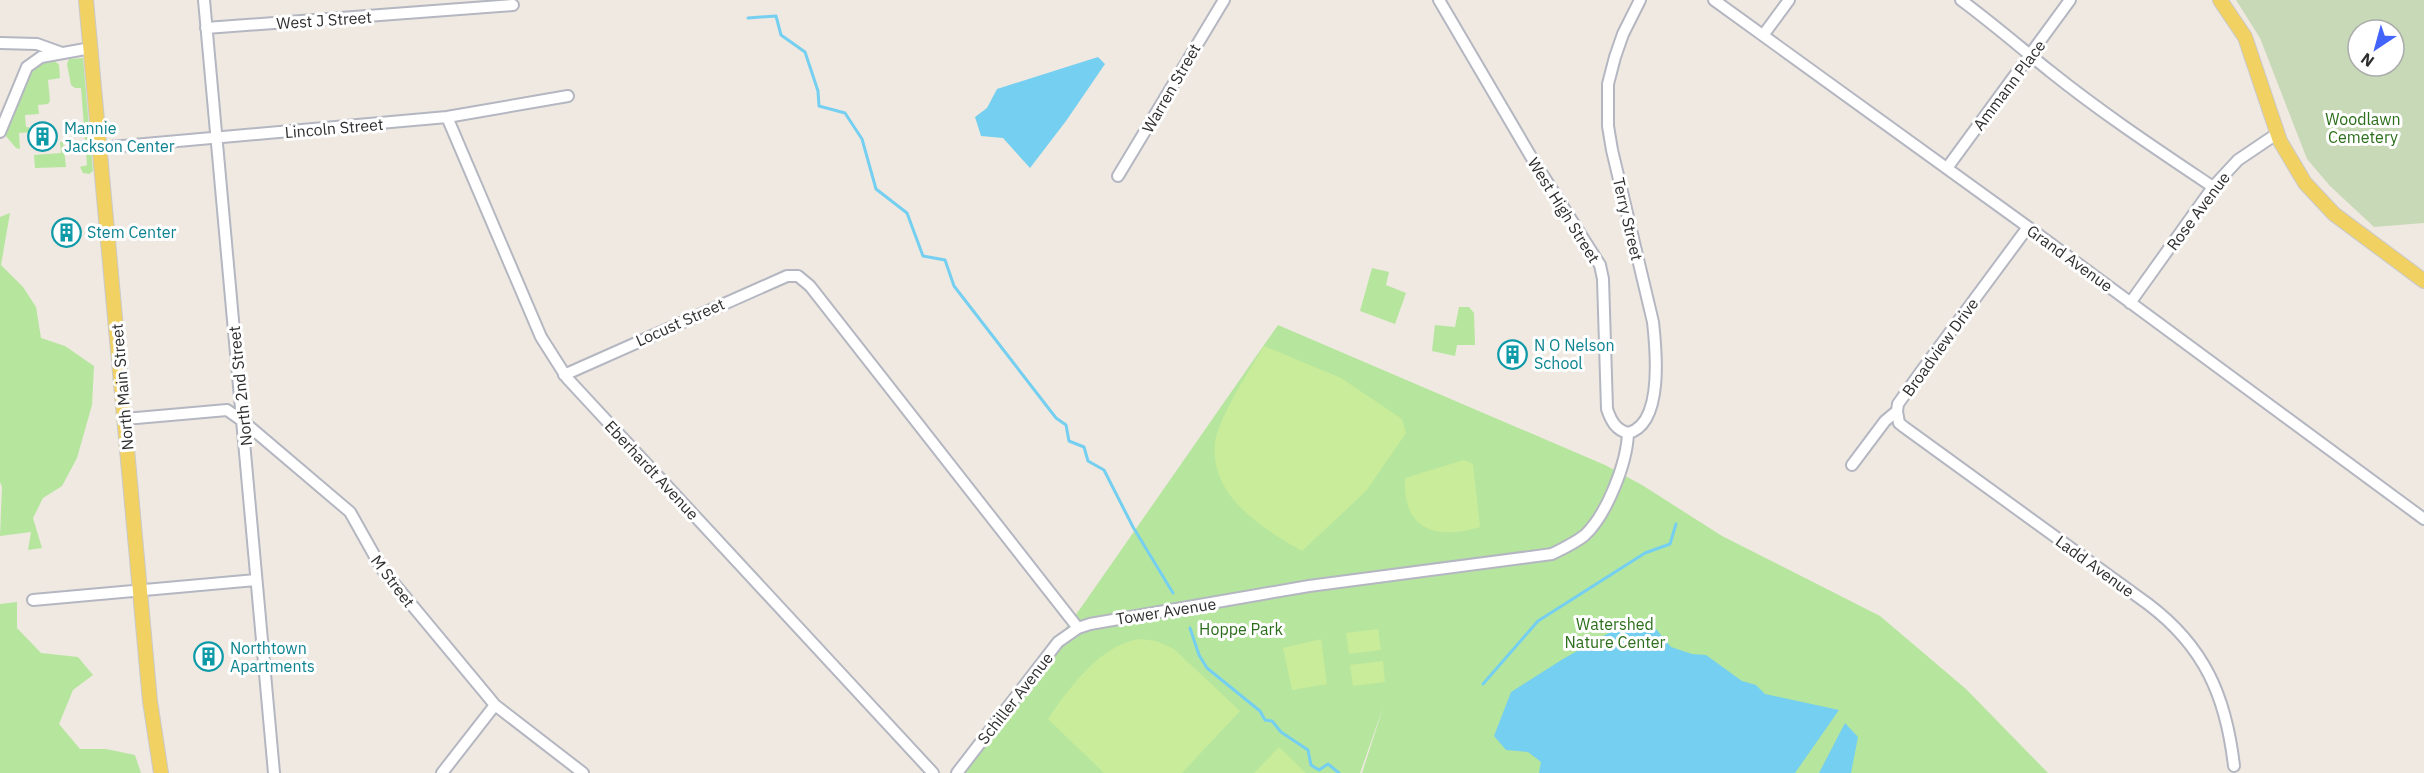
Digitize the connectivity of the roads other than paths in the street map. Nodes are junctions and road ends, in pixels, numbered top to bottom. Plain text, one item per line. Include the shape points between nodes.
1 (86, 0) edge
2 (204, 0) edge
3 (1224, 0) edge
4 (1439, 0) edge
5 (1640, 0) edge
6 (1714, 0) edge
7 (1789, 0) edge
8 (1960, 0) edge
9 (2070, 0) edge
10 (2220, 0) edge
11 (513, 5) dead end
12 (206, 28) junction
13 (1764, 34) junction
14 (0, 43) edge
15 (91, 48) junction
16 (63, 53) junction
17 (2032, 55) junction
18 (568, 96) dead end
19 (447, 117) junction
20 (0, 132) edge
21 (2278, 133) junction
22 (215, 139) junction
23 (100, 148) junction
24 (1947, 168) junction
25 (1118, 176) dead end
26 (2213, 187) junction
27 (2028, 227) junction
28 (2424, 281) edge
29 (2130, 303) junction
30 (564, 375) junction
31 (1897, 411) junction
32 (125, 419) junction
33 (244, 422) junction
34 (1628, 433) junction
35 (1852, 465) dead end
36 (2424, 519) edge
37 (256, 580) junction
38 (140, 589) junction
39 (33, 600) dead end
40 (1078, 628) junction
41 (495, 705) junction
42 (2234, 766) dead end
43 (161, 773) edge
44 (274, 773) edge
45 (442, 773) edge
46 (584, 773) edge
47 (933, 773) edge
48 (957, 773) edge

1 - 15 main road, North Main Street
2 - 12 street, North 2nd Street
3 - 25 street, Warren Street
4 - 34 street, West High Street via 1599,265 1607,409 1616,427
5 - 34 street, Terry Street via 1614,57 1607,101 1612,150 1655,345 1655,393 1640,426
6 - 13 street, Grand Avenue
7 - 13 street
8 - 17 street
9 - 17 street, Ammann Place
10 - 21 main road via 2245,37
11 - 12 street, West J Street
12 - 22 street, North 2nd Street
13 - 24 street, Grand Avenue
14 - 16 street via 37,44
15 - 16 street
15 - 23 main road, North Main Street
16 - 20 street via 41,57 27,67
17 - 24 street, Ammann Place
17 - 26 street via 2091,102
18 - 19 street, Lincoln Street
19 - 22 street, Lincoln Street
19 - 30 street, Eberhardt Avenue via 541,337
21 - 26 street, Rose Avenue via 2238,160
21 - 28 main road via 2291,162 2319,199
22 - 23 street, Lincoln Street
22 - 33 street, North 2nd Street
23 - 32 main road, North Main Street
24 - 27 street, Grand Avenue
26 - 29 street, Rose Avenue
27 - 29 street, Grand Avenue
27 - 31 street, Broadview Drive via 1920,373
29 - 36 street, Grand Avenue
30 - 40 street, Locust Street via 768,284 798,276 810,286
30 - 47 street, Eberhardt Avenue
31 - 35 street, Broadview Drive
31 - 42 street, Ladd Avenue via 1904,427 2179,630 2214,682
32 - 33 street, M Street via 227,410
32 - 38 main road, North Main Street
33 - 37 street, North 2nd Street
33 - 41 street, M Street via 350,512 382,569
34 - 40 street, Tower Avenue via 1626,456 1601,513 1586,534 1552,554 1309,586
37 - 38 street
37 - 44 street, North 2nd Street
38 - 39 street
38 - 43 main road, North Main Street via 151,712
40 - 48 street, Schiller Avenue via 1058,642
41 - 45 street
41 - 46 street, M Street

